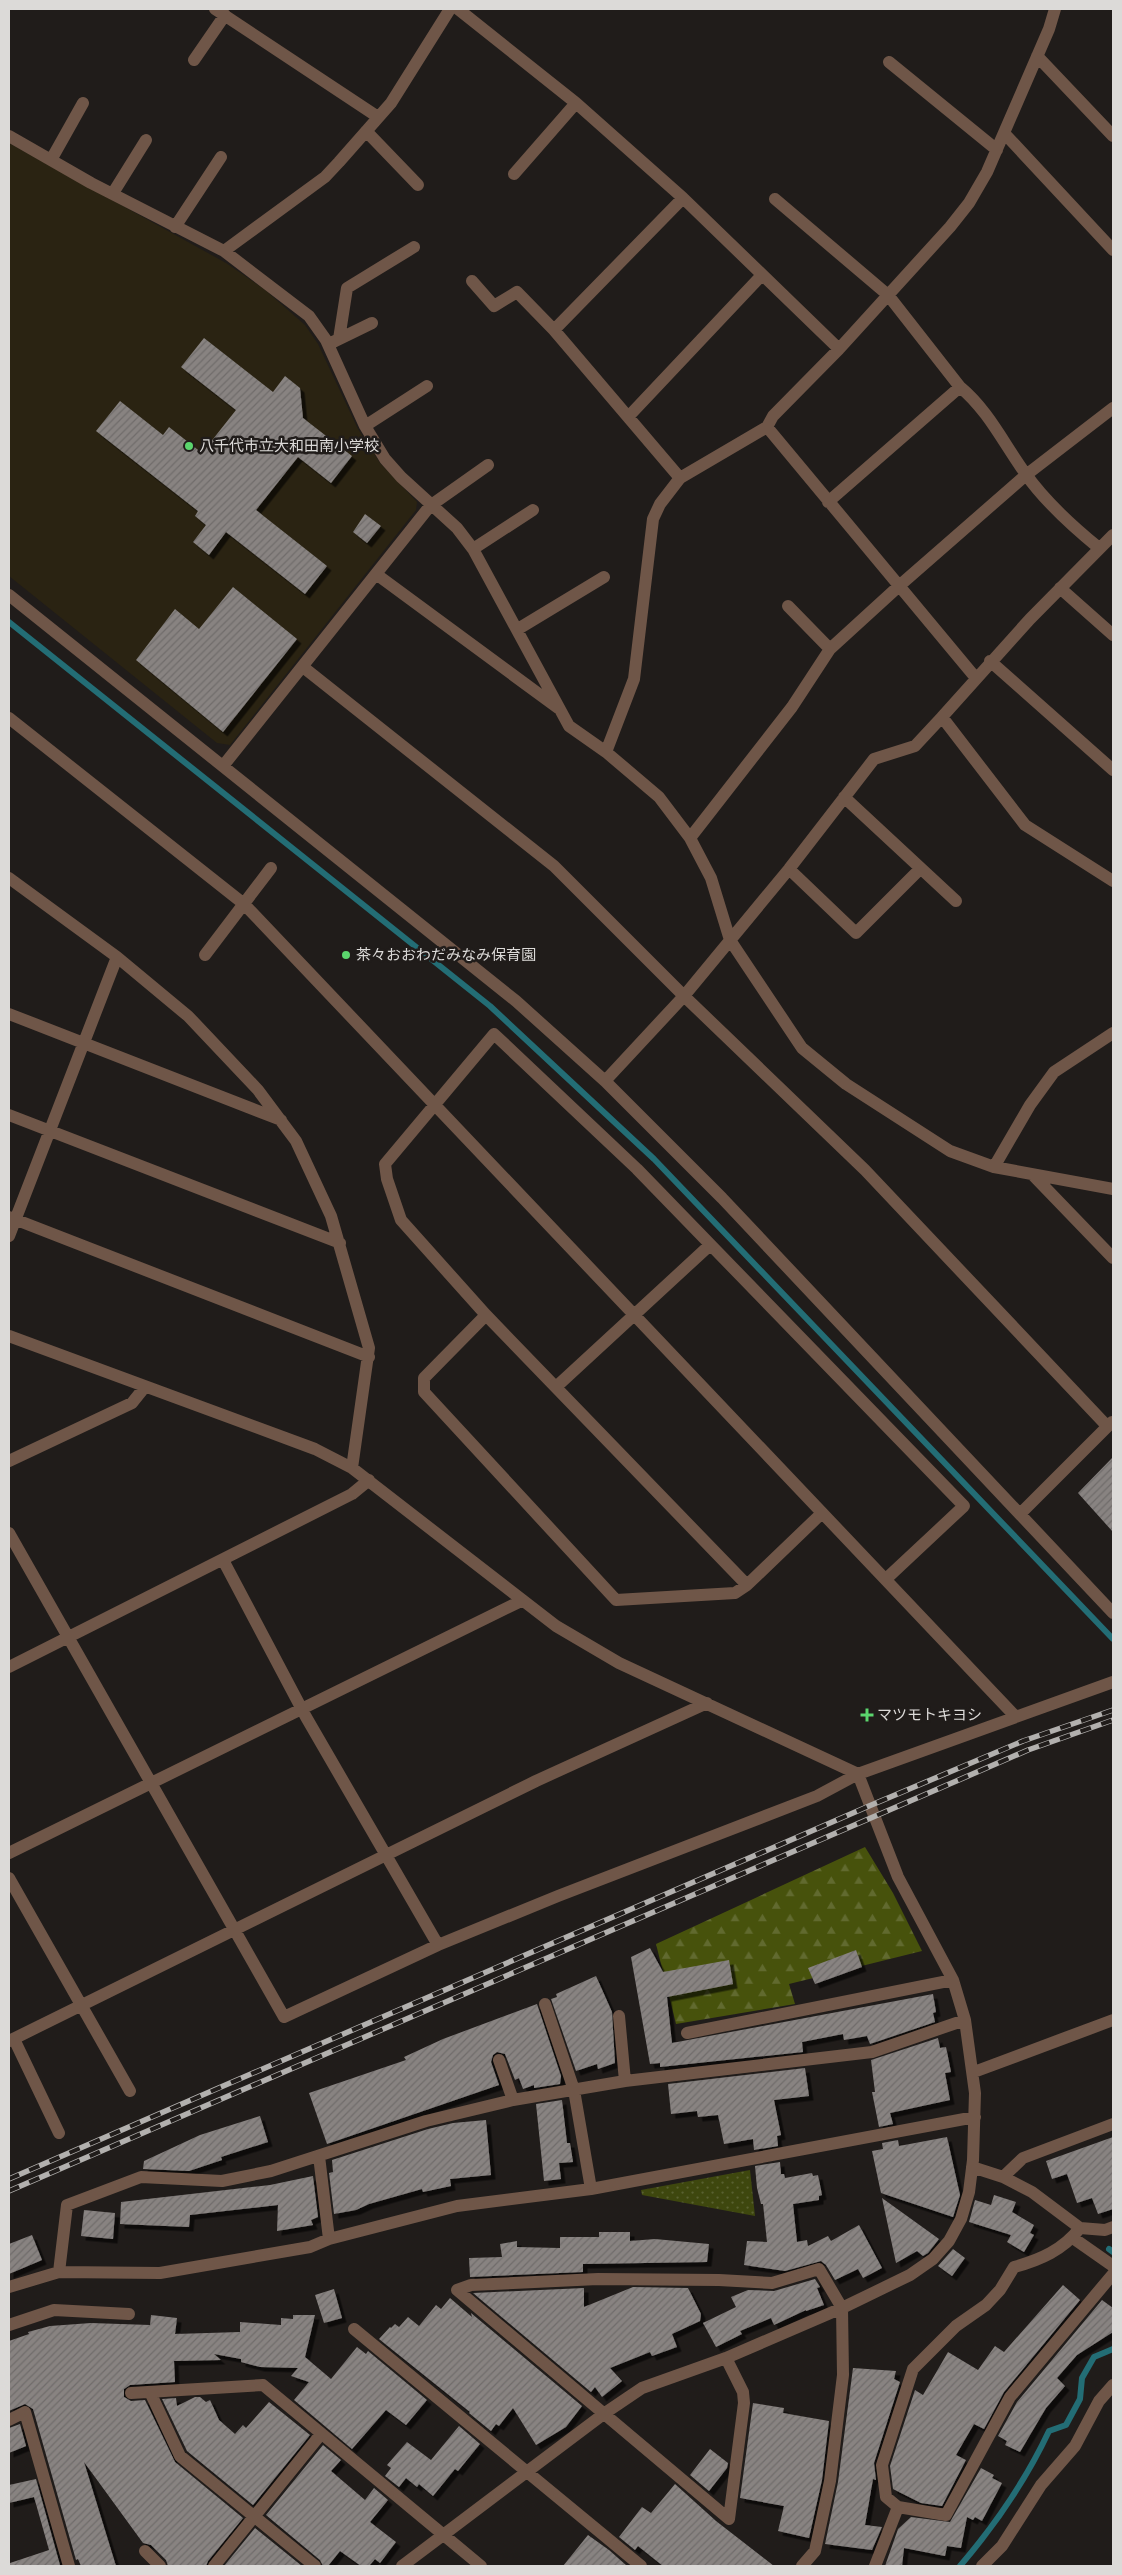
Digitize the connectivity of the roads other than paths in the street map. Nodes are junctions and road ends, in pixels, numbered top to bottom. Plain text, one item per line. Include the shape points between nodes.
1 (450, 9) edge
2 (458, 9) edge
3 (1055, 9) edge
4 (220, 12) edge
5 (1038, 56) junction
6 (194, 60) dead end
7 (889, 62) dead end
8 (83, 103) dead end
9 (576, 103) junction
10 (378, 117) junction
11 (366, 131) junction
12 (1004, 133) junction
13 (9, 136) edge
14 (1113, 136) edge
15 (146, 140) dead end
16 (997, 150) junction
17 (221, 156) dead end
18 (52, 160) junction
19 (514, 174) dead end
20 (418, 185) dead end
21 (113, 193) junction
22 (683, 198) junction
23 (774, 199) dead end
24 (175, 227) junction
25 (414, 247) dead end
26 (1113, 250) edge
27 (224, 251) junction
28 (762, 275) junction
29 (472, 281) dead end
30 (888, 295) junction
31 (372, 323) dead end
32 (554, 330) junction
33 (334, 342) junction
34 (839, 349) junction
35 (427, 386) dead end
36 (960, 386) junction
37 (1113, 408) edge
38 (629, 416) junction
39 (365, 426) junction
40 (767, 427) junction
41 (488, 465) dead end
42 (1026, 476) junction
43 (680, 478) junction
44 (828, 502) junction
45 (430, 506) junction
46 (533, 510) dead end
47 (1113, 536) edge
48 (1098, 548) junction
49 (473, 549) junction
50 (376, 574) junction
51 (604, 576) dead end
52 (899, 586) junction
53 (1060, 588) junction
54 (9, 595) edge
55 (788, 606) dead end
56 (518, 629) junction
57 (1113, 635) edge
58 (830, 649) junction
59 (990, 661) junction
60 (303, 667) junction
61 (975, 677) junction
62 (560, 709) junction
63 (942, 717) junction
64 (9, 718) edge
65 (606, 752) junction
66 (222, 766) junction
67 (1113, 770) edge
68 (844, 797) junction
69 (690, 838) junction
70 (271, 868) dead end
71 (789, 869) junction
72 (920, 869) junction
73 (9, 878) edge
74 (1113, 881) edge
75 (956, 901) dead end
76 (244, 904) junction
77 (730, 940) junction
78 (205, 955) dead end
79 (117, 957) junction
80 (684, 996) junction
81 (9, 1014) edge
82 (1113, 1033) edge
83 (84, 1043) junction
84 (605, 1081) junction
85 (434, 1104) junction
86 (9, 1115) edge
87 (283, 1121) junction
88 (50, 1131) junction
89 (994, 1167) junction
90 (1032, 1174) junction
91 (1113, 1189) edge
92 (12, 1218) edge
93 (9, 1236) edge
94 (340, 1242) junction
95 (710, 1245) junction
96 (1113, 1258) edge
97 (634, 1314) junction
98 (486, 1315) junction
99 (9, 1336) edge
100 (369, 1357) junction
101 (556, 1387) junction
102 (144, 1388) junction
103 (1110, 1424) edge
104 (9, 1461) edge
105 (352, 1468) junction
106 (370, 1480) junction
107 (822, 1513) junction
108 (1020, 1514) junction
109 (9, 1533) edge
110 (222, 1560) junction
111 (886, 1578) junction
112 (747, 1585) junction
113 (521, 1601) junction
114 (1113, 1613) edge
115 (68, 1638) junction
116 (9, 1667) edge
117 (1113, 1682) edge
118 (707, 1703) junction
119 (302, 1710) junction
120 (1016, 1717) junction
121 (858, 1774) junction
122 (151, 1784) junction
123 (9, 1853) edge
124 (386, 1855) junction
125 (9, 1878) edge
126 (236, 1930) junction
127 (438, 1946) junction
128 (953, 1980) junction
129 (545, 2004) dead end
130 (82, 2006) junction
131 (619, 2016) dead end
132 (965, 2020) junction
133 (1113, 2020) edge
134 (687, 2033) dead end
135 (11, 2040) edge
136 (499, 2060) dead end
137 (974, 2072) junction
138 (625, 2081) junction
139 (574, 2090) junction
140 (130, 2091) dead end
141 (513, 2100) junction
142 (975, 2117) junction
143 (1113, 2124) edge
144 (59, 2133) dead end
145 (319, 2156) junction
146 (972, 2167) junction
147 (1003, 2176) junction
148 (590, 2189) junction
149 (1113, 2227) edge
150 (1076, 2233) junction
151 (329, 2240) junction
152 (1113, 2266) edge
153 (59, 2272) junction
154 (1113, 2274) edge
155 (9, 2287) edge
156 (842, 2308) junction
157 (129, 2314) dead end
158 (9, 2325) edge
159 (354, 2329) dead end
160 (726, 2358) junction
161 (1113, 2385) edge
162 (150, 2392) junction
163 (131, 2393) dead end
164 (605, 2413) junction
165 (9, 2420) edge
166 (321, 2434) junction
167 (528, 2471) junction
168 (898, 2507) junction
169 (255, 2516) junction
170 (443, 2535) junction
171 (145, 2551) dead end
172 (69, 2566) edge
173 (160, 2566) edge
174 (214, 2566) edge
175 (314, 2566) edge
176 (402, 2566) edge
177 (481, 2566) edge
178 (641, 2566) edge
179 (802, 2566) edge
180 (874, 2566) edge
181 (982, 2566) edge

1 - 10 street
2 - 9 street
3 - 5 street
4 - 6 street
4 - 10 street
5 - 12 street
5 - 14 street
7 - 16 street
8 - 18 street
9 - 19 street
9 - 22 street
10 - 11 street
11 - 20 street
11 - 27 street via 325,177
12 - 16 street
12 - 26 street
13 - 18 street
15 - 21 street
16 - 30 street via 969,203
17 - 24 street
18 - 21 street
21 - 24 street
22 - 28 street
22 - 32 street
23 - 30 street
24 - 27 street
25 - 33 street via 347,288
27 - 33 street via 309,316
28 - 34 street
28 - 38 street
29 - 32 street via 494,306 517,292
30 - 34 street
30 - 36 street
31 - 33 street
32 - 38 street
33 - 39 street
34 - 40 street via 773,416
35 - 39 street
36 - 42 street via 974,398
36 - 44 street
37 - 42 street
38 - 43 street
39 - 45 street via 386,459
40 - 43 street
40 - 44 street
41 - 45 street
42 - 48 street via 1070,524
42 - 52 street
43 - 65 street via 653,519 634,679
44 - 52 street
45 - 49 street via 457,528
45 - 50 street
46 - 49 street
47 - 48 street
48 - 53 street
49 - 56 street
50 - 60 street
50 - 62 street
51 - 56 street
52 - 58 street
52 - 61 street
53 - 57 street
53 - 59 street
54 - 66 street
55 - 58 street
56 - 62 street
58 - 69 street via 792,707
59 - 61 street
59 - 67 street
60 - 66 street
60 - 80 street via 554,866
61 - 63 street
62 - 65 street via 569,726
63 - 68 street via 915,746 874,759
63 - 74 street via 1025,825
64 - 76 street
65 - 69 street via 659,797
66 - 84 street via 516,1002
68 - 71 street
68 - 72 street
69 - 77 street via 711,878
70 - 76 street
71 - 72 street via 856,933
71 - 77 street
72 - 75 street
73 - 79 street
76 - 78 street
76 - 85 street
77 - 80 street
77 - 89 street via 802,1048 846,1084 950,1151
79 - 83 street
79 - 87 street via 206,1032
80 - 84 street
80 - 103 street via 865,1170
81 - 83 street
82 - 89 street via 1054,1072 1030,1105
83 - 87 street
83 - 88 street
84 - 108 street via 722,1198
85 - 95 street via 494,1034 637,1169
85 - 97 street
85 - 98 street via 385,1164 387,1179 401,1220
86 - 88 street
87 - 94 street via 316,1180
88 - 92 street
88 - 94 street
89 - 90 street
90 - 91 street
90 - 96 street
92 - 93 street
92 - 100 street
94 - 100 street
95 - 97 street
95 - 111 street via 964,1506
97 - 101 street
97 - 107 street
98 - 101 street
98 - 112 street via 424,1378 424,1392 616,1600 735,1593
99 - 102 street
100 - 105 street
101 - 112 street
102 - 104 street via 132,1403
102 - 105 street via 315,1449
103 - 108 street
105 - 106 street
106 - 110 street via 352,1494
106 - 113 street
107 - 111 street
107 - 112 street
108 - 114 street
109 - 115 street
110 - 115 street
110 - 119 street
111 - 120 street
113 - 118 street via 619,1663
113 - 119 street
115 - 116 street
115 - 122 street
117 - 120 street
118 - 121 street
118 - 124 street via 536,1781
119 - 122 street
119 - 124 street
120 - 121 street
121 - 127 street via 817,1796
121 - 128 street via 898,1877
122 - 123 street
122 - 126 street
124 - 126 street
124 - 127 street
125 - 130 street
126 - 127 street via 284,2017
126 - 130 street
128 - 132 street
128 - 134 street
129 - 139 street
130 - 135 street
130 - 140 street
131 - 138 street
132 - 137 street
132 - 138 street via 872,2052
133 - 137 street
135 - 144 street
136 - 141 street
137 - 142 street
138 - 139 street
139 - 141 street
139 - 148 street
141 - 145 street via 426,2121
142 - 146 street
142 - 148 street
143 - 147 street via 1023,2158
145 - 151 street
145 - 153 street via 271,2172 222,2181 142,2177 67,2205
146 - 147 street
146 - 156 street via 961,2219 949,2241 910,2275
147 - 150 street via 1057,2208
148 - 151 street via 456,2206
149 - 150 street
150 - 152 street
150 - 168 street via 1044,2259 1014,2267 986,2305 956,2326 912,2369 882,2465 886,2498
151 - 153 street via 310,2247 160,2274
153 - 155 street
154 - 168 street via 1010,2397 946,2515
156 - 160 street
156 - 164 street via 819,2269 772,2283 598,2279 470,2285 456,2290
156 - 179 street via 842,2386 830,2481 815,2551
157 - 158 street via 54,2310
159 - 167 street
160 - 164 street via 642,2388
160 - 164 street via 743,2392 744,2404 728,2519
161 - 181 street via 1099,2401 1075,2446 1041,2485 1002,2546
162 - 163 street
162 - 166 street via 263,2385
162 - 169 street via 180,2456
164 - 167 street
165 - 172 street via 25,2412
166 - 169 street
166 - 170 street
167 - 170 street
167 - 178 street
168 - 180 street
169 - 174 street
169 - 175 street
170 - 176 street
170 - 177 street
171 - 173 street

